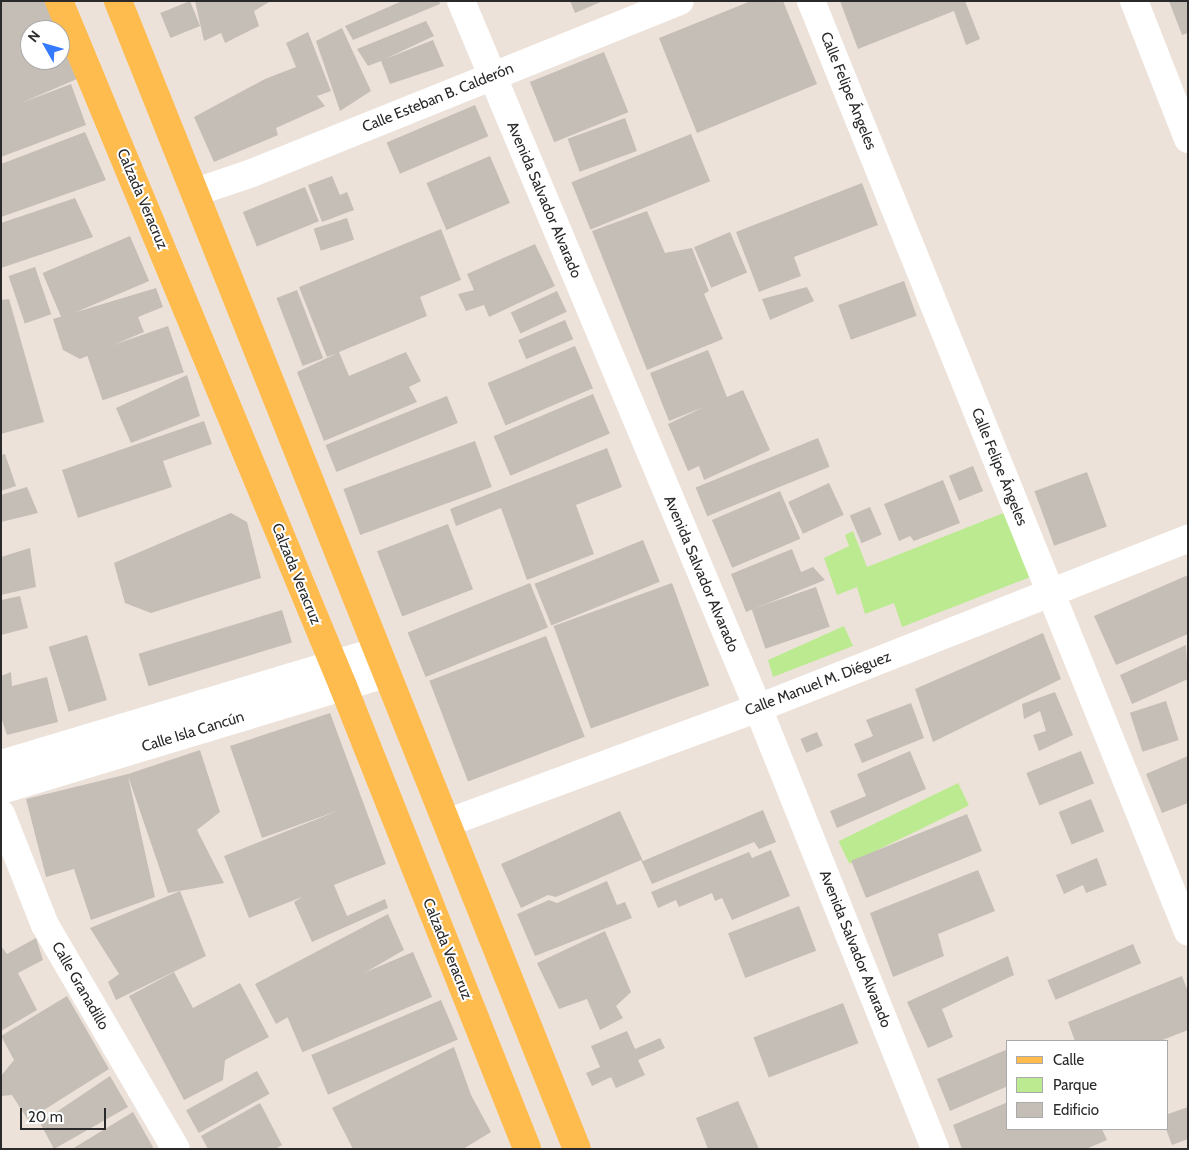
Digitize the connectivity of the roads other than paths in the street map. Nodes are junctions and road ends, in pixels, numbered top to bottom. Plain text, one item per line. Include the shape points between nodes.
1 (59, 1) edge
2 (118, 1) edge
3 (461, 1) edge
4 (680, 1) edge
5 (812, 1) edge
6 (1134, 1) edge
7 (492, 76) junction
8 (1188, 139) edge
9 (196, 192) junction
10 (1188, 539) edge
11 (1050, 593) junction
12 (381, 662) junction
13 (338, 675) junction
14 (758, 708) junction
15 (1, 764) edge
16 (1, 790) edge
17 (1, 814) edge
18 (447, 823) junction
19 (1188, 932) edge
20 (176, 1149) edge
21 (527, 1149) edge
22 (577, 1149) edge
23 (935, 1149) edge

1 - 13 main road, Calzada Veracruz
2 - 9 main road
3 - 7 street, Avenida Salvador Alvarado
4 - 7 street, Calle Esteban B. Calderón
5 - 11 street, Calle Felipe Ángeles
6 - 8 street
7 - 9 street, Calle Esteban B. Calderón via 252,173
7 - 14 street, Avenida Salvador Alvarado
9 - 12 main road
10 - 11 street, Calle Manuel M. Diéguez
11 - 14 street, Calle Manuel M. Diéguez
11 - 19 street, Calle Felipe Ángeles
12 - 13 street, Calle Isla Cancún
12 - 18 main road
13 - 15 street, Calle Isla Cancún
13 - 16 street, Calle Isla Cancún
13 - 21 main road, Calzada Veracruz
14 - 18 street, Calle Manuel M. Diéguez
14 - 23 street, Avenida Salvador Alvarado
17 - 20 street, Calle Granadillo via 45,925
18 - 22 main road

